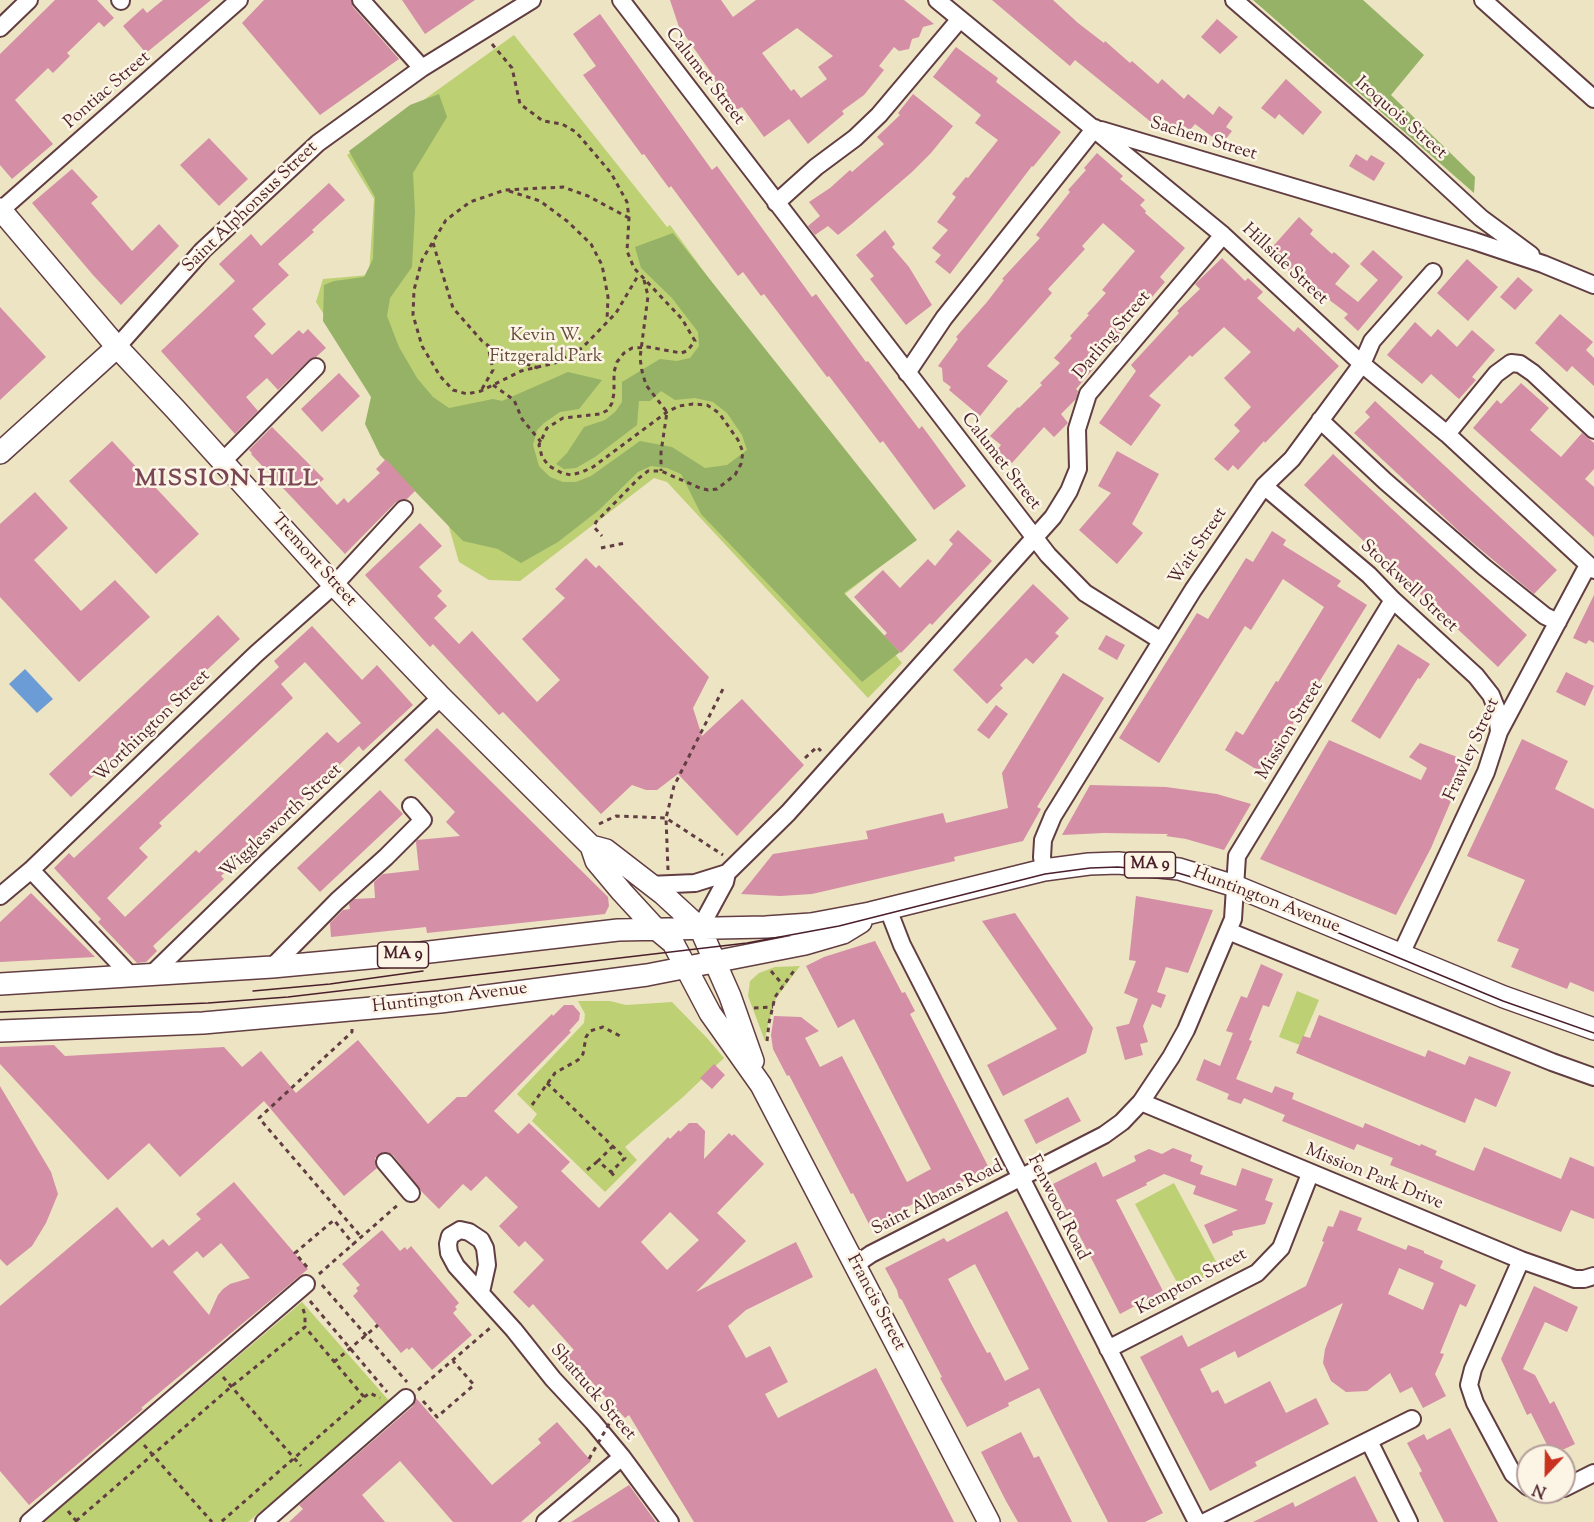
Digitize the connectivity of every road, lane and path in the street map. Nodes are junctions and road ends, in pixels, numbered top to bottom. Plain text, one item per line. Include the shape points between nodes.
1 (29, 0) edge
2 (239, 0) edge
3 (361, 0) edge
4 (532, 0) edge
5 (621, 0) edge
6 (937, 0) edge
7 (1234, 0) edge
8 (1483, 0) edge
9 (960, 19) junction
10 (0, 28) edge
11 (493, 45) dead end
12 (422, 68) junction
13 (1594, 99) edge
14 (1095, 128) junction
15 (505, 190) junction
16 (776, 203) junction
17 (0, 209) edge
18 (629, 218) junction
19 (1223, 235) junction
20 (433, 243) junction
21 (1543, 264) junction
22 (1433, 272) dead end
23 (639, 274) junction
24 (643, 278) junction
25 (1594, 285) edge
26 (607, 322) junction
27 (117, 346) junction
28 (488, 346) junction
29 (642, 347) junction
30 (1362, 364) junction
31 (316, 367) dead end
32 (539, 368) junction
33 (907, 373) junction
34 (493, 385) junction
35 (481, 391) junction
36 (668, 412) junction
37 (1320, 420) junction
38 (1594, 430) edge
39 (1447, 434) junction
40 (541, 441) junction
41 (0, 453) edge
42 (222, 462) junction
43 (661, 471) junction
44 (1264, 486) junction
45 (404, 509) dead end
46 (602, 536) dead end
47 (1034, 539) junction
48 (625, 543) dead end
49 (601, 548) dead end
50 (1591, 567) edge
51 (334, 585) junction
52 (1393, 600) junction
53 (1558, 622) junction
54 (1160, 640) junction
55 (723, 689) dead end
56 (441, 697) junction
57 (1499, 732) junction
58 (817, 747) dead end
59 (805, 758) dead end
60 (411, 806) dead end
61 (666, 818) junction
62 (599, 824) dead end
63 (591, 846) junction
64 (725, 864) junction
65 (31, 870) junction
66 (1044, 870) junction
67 (668, 871) dead end
68 (649, 885) junction
69 (1235, 886) junction
70 (0, 896) edge
71 (888, 909) junction
72 (700, 928) junction
73 (656, 929) junction
74 (1228, 931) junction
75 (1401, 954) junction
76 (714, 962) junction
77 (272, 967) junction
78 (686, 968) junction
79 (796, 968) dead end
80 (770, 969) dead end
81 (141, 976) junction
82 (0, 984) edge
83 (783, 985) junction
84 (773, 1007) junction
85 (751, 1008) dead end
86 (351, 1024) dead end
87 (1594, 1029) edge
88 (0, 1031) edge
89 (620, 1036) dead end
90 (766, 1049) dead end
91 (1594, 1077) edge
92 (547, 1083) junction
93 (761, 1085) junction
94 (1142, 1102) junction
95 (532, 1105) dead end
96 (613, 1146) junction
97 (598, 1161) junction
98 (385, 1162) dead end
99 (587, 1170) dead end
100 (610, 1172) junction
101 (1310, 1174) junction
102 (615, 1177) dead end
103 (1020, 1179) junction
104 (411, 1193) joint
105 (362, 1238) junction
106 (354, 1245) junction
107 (1521, 1260) junction
108 (855, 1265) junction
109 (1594, 1276) edge
110 (305, 1281) junction
111 (482, 1292) dead end
112 (304, 1309) dead end
113 (503, 1317) junction
114 (378, 1325) dead end
115 (305, 1328) junction
116 (365, 1336) junction
117 (350, 1349) junction
118 (1108, 1349) junction
119 (453, 1361) junction
120 (334, 1362) junction
121 (212, 1365) junction
122 (232, 1386) junction
123 (364, 1397) junction
124 (406, 1397) junction
125 (617, 1410) dead end
126 (1412, 1419) dead end
127 (133, 1432) junction
128 (1369, 1441) junction
129 (153, 1454) junction
130 (622, 1457) junction
131 (294, 1458) junction
132 (589, 1459) dead end
133 (1594, 1473) edge
134 (1516, 1477) edge
135 (313, 1479) junction
136 (1576, 1482) edge
137 (71, 1515) dead end
138 (29, 1522) edge
139 (77, 1522) edge
140 (212, 1522) edge
141 (221, 1522) edge
142 (264, 1522) edge
143 (545, 1522) edge
144 (669, 1522) edge
145 (989, 1522) edge
146 (1197, 1522) edge
147 (1205, 1522) edge
148 (1409, 1522) edge

1 - 10 street
2 - 17 street, Pontiac Street
3 - 12 street
4 - 12 street, Saint Alphonsus Street
5 - 16 street, Calumet Street
6 - 9 street, Hillside Street
7 - 21 street, Iroquois Street via 1481,218
8 - 13 street
9 - 14 street, Hillside Street
9 - 16 street via 879,115
11 - 18 path via 512,68 520,104 543,121 562,124 576,132 619,185
12 - 27 street, Saint Alphonsus Street via 310,151 203,249
14 - 19 street, Hillside Street
14 - 21 street, Sachem Street
14 - 33 street via 944,318
15 - 18 path via 563,187
15 - 20 path via 470,202 446,220
15 - 26 path via 540,201 591,244 602,265 608,297
16 - 33 street, Calumet Street
17 - 27 main road, Tremont Street
18 - 23 path via 627,251
19 - 30 street, Hillside Street
19 - 47 street, Darling Street via 1088,394 1077,429 1078,469 1053,517
20 - 28 path via 453,308
20 - 35 path via 422,260 414,290 413,315 422,346 453,390 467,394
21 - 25 street, Sachem Street
22 - 30 street, Wait Street via 1372,341
23 - 24 path
23 - 26 path
24 - 29 path via 648,296
24 - 29 path via 682,319 695,341 681,353
26 - 32 path via 582,348
27 - 41 main road, Saint Alphonsus Street
27 - 42 main road, Tremont Street
28 - 32 path via 501,355
28 - 35 path via 493,370
29 - 36 path via 640,358 646,385
29 - 40 path via 632,348 617,362 608,410 563,418 547,428
30 - 37 street, Wait Street
30 - 39 street, Hillside Street
31 - 42 street
32 - 34 path via 521,371
33 - 47 street, Calumet Street
34 - 35 path
34 - 40 path via 514,400 522,419
36 - 40 path via 593,467 572,475 549,466 542,457
36 - 43 path
36 - 43 path via 680,406 707,405 729,426 743,452 735,475 717,489 700,488
37 - 44 street, Wait Street via 1292,459
37 - 53 street via 1485,567 1545,616
38 - 39 street via 1533,373 1511,363 1496,374
39 - 50 street, Hillside Street
42 - 51 main road, Tremont Street
43 - 46 path via 648,471 639,478 596,522 594,527
44 - 52 street, Stockwell Street
44 - 54 street, Wait Street
45 - 51 street, Worthington Street
47 - 54 street via 1085,593
47 - 64 street, Calumet Street via 788,813
48 - 49 path
50 - 53 street, Frawley Street
51 - 56 main road, Tremont Street
51 - 65 street, Worthington Street via 256,654
52 - 57 street, Stockwell Street via 1491,694
52 - 69 street, Mission Street via 1238,856
53 - 57 street, Frawley Street
54 - 66 street, Wait Street via 1050,822 1043,840
55 - 61 path via 674,786
56 - 63 main road, Tremont Street
56 - 81 street, Wigglesworth Street
57 - 75 street, Frawley Street via 1486,772
58 - 59 path
60 - 77 street via 423,820
61 - 62 path via 616,816
61 - 64 path
61 - 67 path
63 - 68 main road, Tremont Street via 606,850
63 - 73 main road, Tremont Street via 596,861
64 - 68 street via 695,882
64 - 72 street, Calumet Street via 725,882
65 - 70 street, Worthington Street
65 - 81 street
66 - 69 main road, Huntington Avenue / MA 9 via 1103,863 1150,865
66 - 71 main road, Huntington Avenue / MA 9
68 - 72 main road, Tremont Street
69 - 74 street, Saint Albans Road via 1233,919
69 - 75 main road, Huntington Avenue / MA 9
71 - 72 main road, Huntington Avenue / MA 9 via 811,924
71 - 76 main road, Huntington Avenue / MA 9 via 843,933
71 - 103 street, Fenwood Road via 902,945
72 - 73 main road, Huntington Avenue / MA 9
72 - 76 main road, Francis Street
73 - 77 main road, Huntington Avenue / MA 9
73 - 78 main road, Tremont Street via 673,943
74 - 91 street
74 - 94 street, Saint Albans Road via 1186,1029
75 - 87 main road, Huntington Avenue / MA 9
76 - 78 main road, Huntington Avenue / MA 9
76 - 93 main road, Francis Street
77 - 81 main road, Huntington Avenue / MA 9
78 - 88 main road, Huntington Avenue / MA 9 via 351,1011 203,1023
78 - 93 main road, Francis Street via 710,1013
79 - 83 path
80 - 83 path
81 - 82 main road, Huntington Avenue / MA 9
83 - 84 path
84 - 85 path
84 - 90 path
86 - 105 path via 352,1032 259,1118
89 - 92 path via 603,1027 590,1031 583,1054 555,1072
92 - 95 path
92 - 96 path
93 - 108 main road, Francis Street
94 - 101 street, Mission Park Drive
94 - 103 street, Saint Albans Road via 1104,1135
96 - 97 path
96 - 100 path via 625,1158
97 - 99 path
97 - 100 path
98 - 104 street
100 - 102 path
101 - 107 street, Mission Park Drive
101 - 118 street, Kempton Street via 1281,1248 1257,1273
103 - 108 street, Saint Albans Road
103 - 118 street, Fenwood Road
104 - 105 path
105 - 106 path
106 - 110 path via 333,1220 295,1253
106 - 116 path via 316,1277
107 - 109 street, Mission Park Drive via 1575,1279
107 - 134 street via 1469,1385
108 - 145 main road, Francis Street
110 - 117 path
110 - 121 street
111 - 113 street, Shattuck Street
112 - 115 path
113 - 119 path
113 - 130 street, Shattuck Street
114 - 116 path
115 - 120 path
115 - 122 path
116 - 117 path
116 - 124 path
117 - 120 path
117 - 124 path
118 - 146 street, Fenwood Road
119 - 124 path
119 - 124 path via 474,1385 437,1417
120 - 123 path
121 - 122 path
121 - 127 street
122 - 129 path
122 - 131 path
123 - 124 path via 370,1393
123 - 131 path
124 - 135 street
125 - 132 path, bridge
126 - 128 street
127 - 129 path
127 - 138 street
128 - 147 street
128 - 148 street
129 - 139 path
129 - 140 path
130 - 143 street
130 - 144 street, Shattuck Street
131 - 135 path
131 - 141 path
133 - 136 street
135 - 142 street
137 - 139 path

